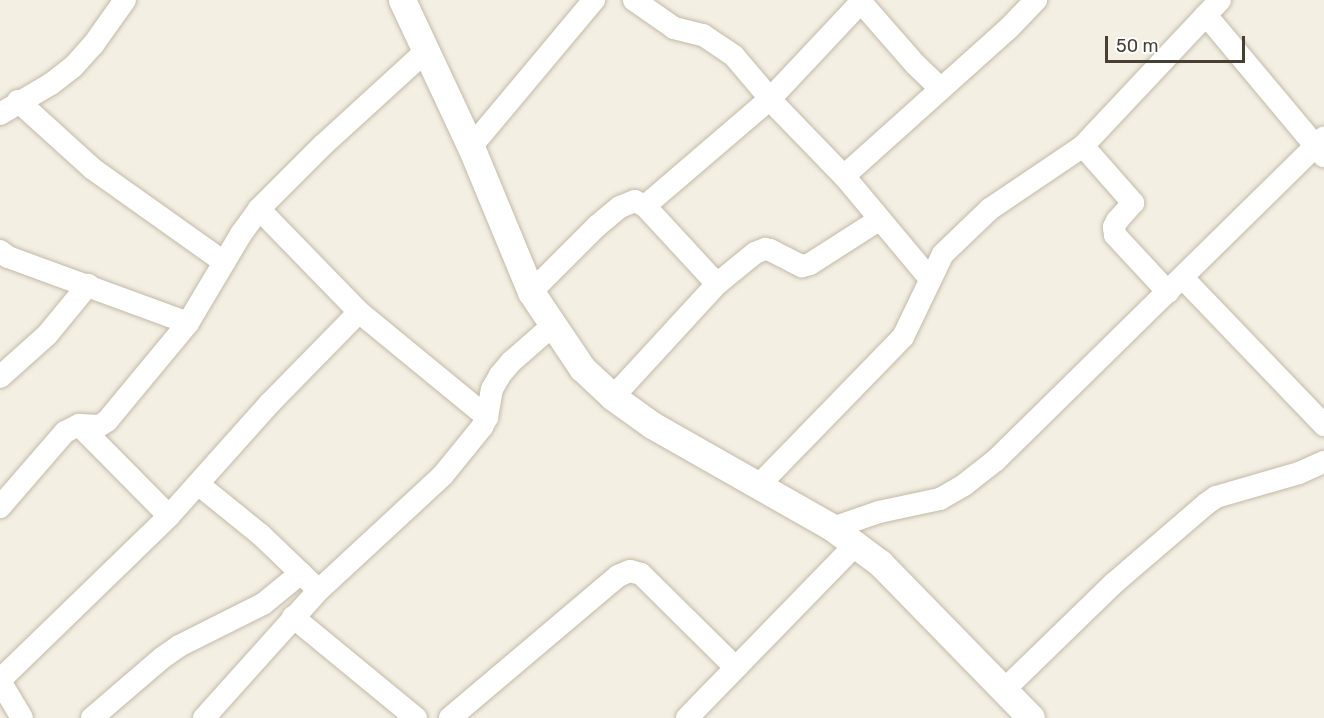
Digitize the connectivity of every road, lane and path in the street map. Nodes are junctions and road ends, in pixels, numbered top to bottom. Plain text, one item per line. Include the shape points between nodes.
1 (125, 0) edge
2 (402, 0) edge
3 (594, 0) edge
4 (634, 0) edge
5 (1036, 0) edge
6 (860, 1) edge
7 (1213, 8) edge
8 (426, 51) junction
9 (941, 89) junction
10 (770, 99) junction
11 (9, 107) edge
12 (1083, 146) junction
13 (471, 147) junction
14 (1321, 147) edge
15 (844, 176) junction
16 (645, 206) junction
17 (259, 209) junction
18 (880, 219) junction
19 (0, 251) edge
20 (224, 262) junction
21 (930, 279) junction
22 (717, 284) junction
23 (88, 285) junction
24 (1175, 285) junction
25 (531, 292) junction
26 (359, 312) junction
27 (188, 323) junction
28 (552, 326) junction
29 (0, 377) edge
30 (613, 398) junction
31 (487, 417) junction
32 (79, 425) junction
33 (1324, 425) edge
34 (1324, 462) edge
35 (198, 484) junction
36 (760, 484) junction
37 (0, 507) edge
38 (169, 516) junction
39 (833, 528) junction
40 (856, 544) junction
41 (301, 573) junction
42 (319, 590) junction
43 (293, 617) junction
44 (735, 667) junction
45 (0, 680) edge
46 (1005, 689) junction
47 (22, 718) edge
48 (92, 718) edge
49 (204, 718) edge
50 (416, 718) edge
51 (450, 718) edge
52 (687, 718) edge
53 (1031, 718) edge

1 - 11 street via 73,67
2 - 8 street
3 - 13 street
4 - 10 street via 674,28 697,32 734,56
5 - 9 street
6 - 9 street
6 - 10 street
7 - 12 street
7 - 14 street
8 - 13 street
8 - 17 street
9 - 15 street
10 - 15 street
10 - 16 street
11 - 20 street
12 - 21 street via 990,209 943,254
12 - 24 street via 1133,203 1117,221 1115,235
13 - 25 street
14 - 24 street
15 - 18 street
16 - 22 street
16 - 25 street via 635,201 620,207
17 - 20 street
17 - 26 street
18 - 21 street
18 - 22 street via 810,264 802,266 765,249
19 - 23 street
20 - 27 street
21 - 36 street via 903,337
22 - 30 street
23 - 27 street
23 - 29 street via 47,335
24 - 33 street
24 - 39 street via 996,460 964,486 940,499 879,512
25 - 28 street
26 - 31 street
26 - 35 street
27 - 32 street via 107,421 99,426
28 - 30 street via 582,368
28 - 31 street via 501,375 492,389
30 - 36 street via 652,425
31 - 42 street via 476,437 443,475
32 - 37 street via 65,432
32 - 38 street
34 - 46 street via 1216,497 1206,504 1113,584
35 - 38 street
35 - 41 street
36 - 39 street
38 - 45 street
39 - 40 street
40 - 44 street
40 - 46 street via 893,575
41 - 42 street
41 - 48 street via 263,604 171,652
42 - 43 street
43 - 49 street
43 - 50 street
44 - 51 street via 641,574 630,571 618,576
44 - 52 street
45 - 47 street
46 - 53 street

